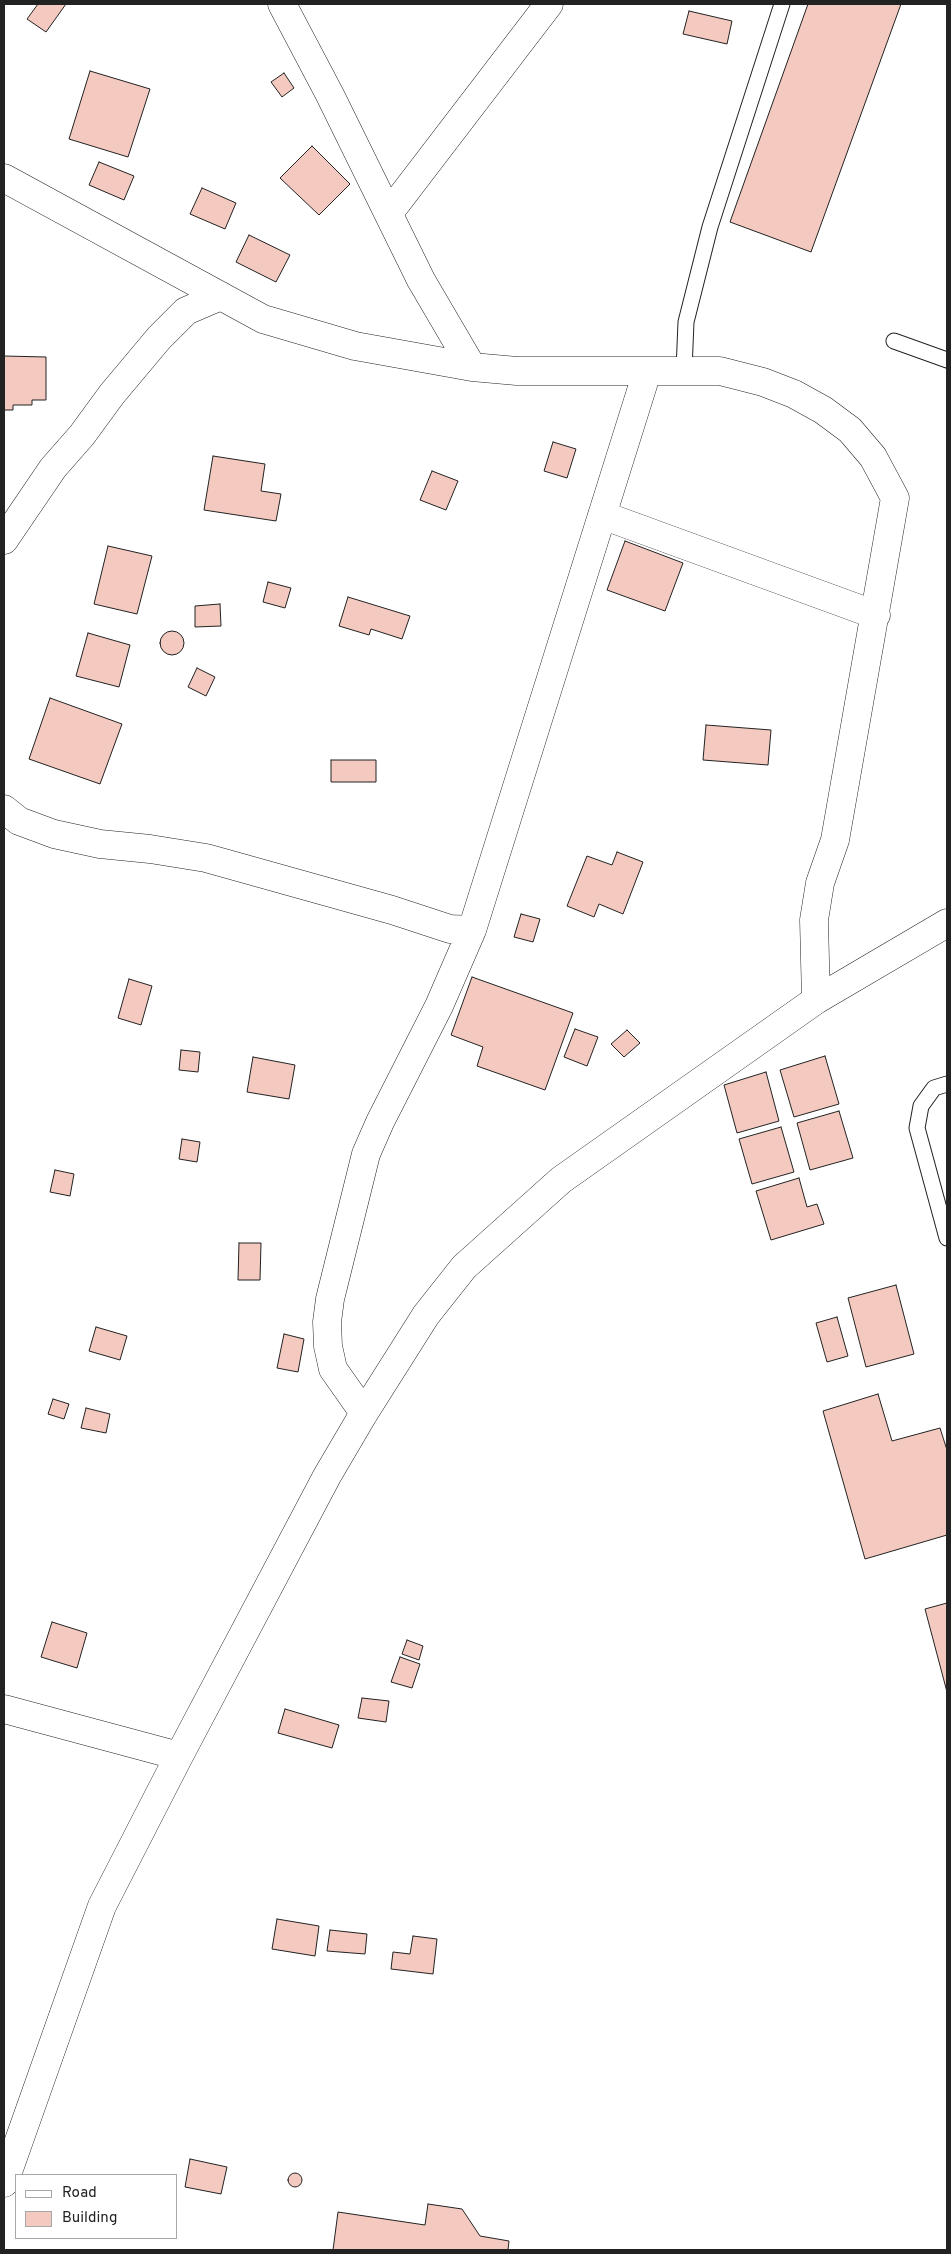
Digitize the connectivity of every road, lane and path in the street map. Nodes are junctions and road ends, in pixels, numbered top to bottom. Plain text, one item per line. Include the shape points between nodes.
1 (282, 4) edge
2 (549, 4) edge
3 (782, 4) edge
4 (4, 178) edge
5 (389, 213) junction
6 (221, 296) junction
7 (894, 341) dead end
8 (947, 360) edge
9 (472, 367) junction
10 (684, 370) junction
11 (647, 372) junction
12 (602, 515) junction
13 (4, 540) edge
14 (876, 615) junction
15 (4, 809) edge
16 (947, 923) edge
17 (472, 930) junction
18 (816, 1000) junction
19 (947, 1084) edge
20 (947, 1238) edge
21 (364, 1413) junction
22 (4, 1709) edge
23 (178, 1756) junction
24 (4, 2183) edge

1 - 5 street
2 - 5 street
3 - 10 lane via 710,227 686,322
4 - 6 street
5 - 9 street via 421,280
6 - 9 street via 263,319 355,346
6 - 13 street via 186,311 159,338 53,468
7 - 8 lane
9 - 11 street via 517,371
10 - 11 street
10 - 14 street via 720,371 794,394 850,430 873,457 895,498
11 - 12 street
12 - 14 street
12 - 17 street
14 - 18 street via 836,840 820,883 814,920
15 - 17 street via 20,821 54,834 100,844 206,858 450,928
16 - 18 street
17 - 21 street via 439,1006 366,1154 330,1300 328,1346 333,1369
18 - 21 street via 561,1180 513,1222 464,1267 442,1294
19 - 20 lane via 934,1088 921,1106 917,1128
21 - 23 street
22 - 23 street
23 - 24 street via 102,1906

